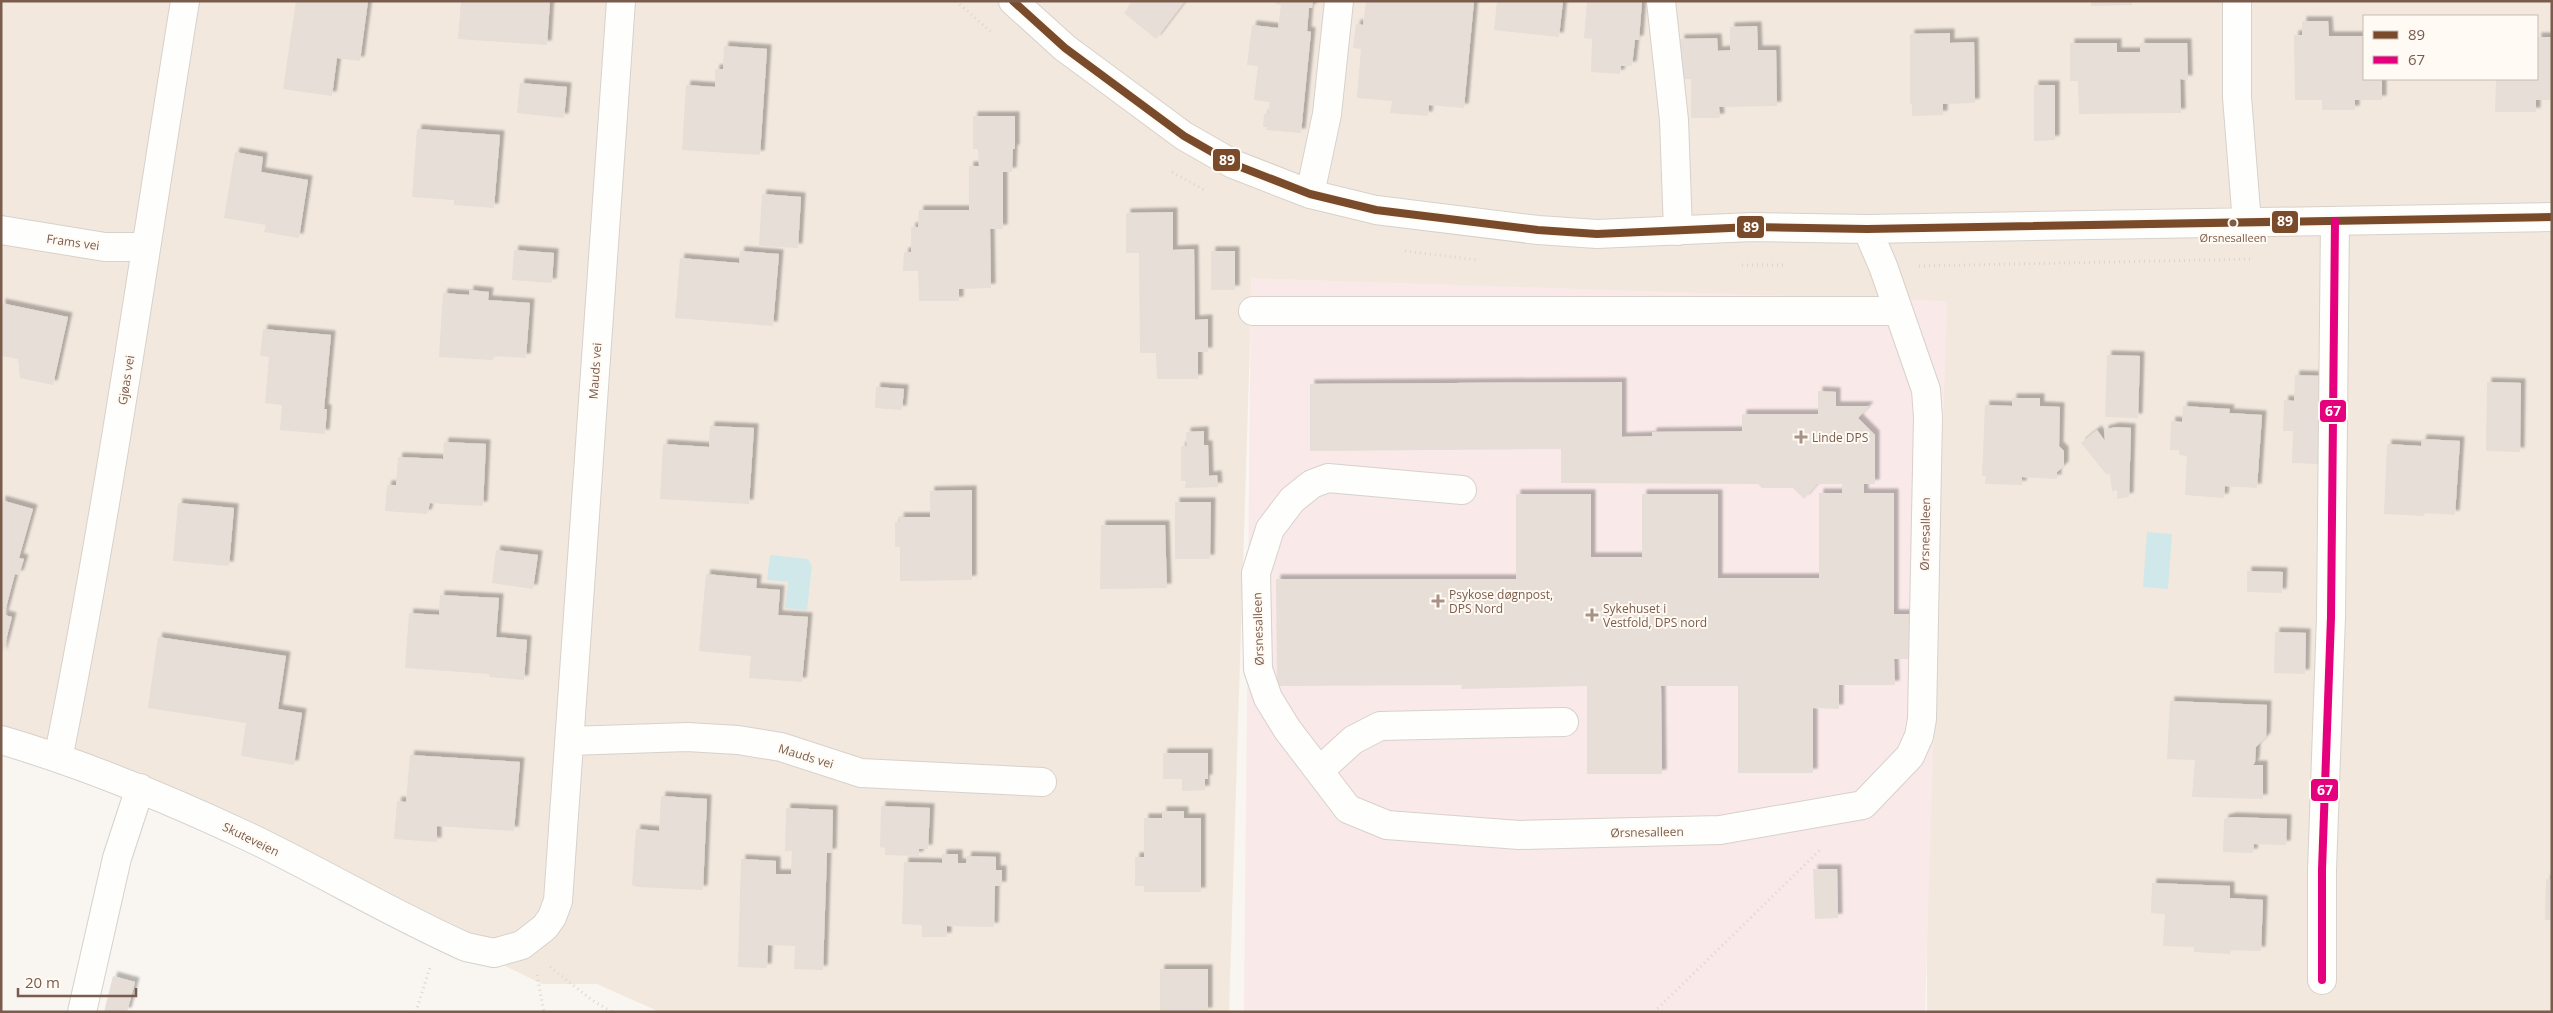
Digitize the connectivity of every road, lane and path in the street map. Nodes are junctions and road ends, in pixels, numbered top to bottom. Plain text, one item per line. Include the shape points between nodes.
1 (185, 1) edge
2 (621, 1) edge
3 (1013, 1) edge
4 (1339, 1) edge
5 (1661, 1) edge
6 (2237, 1) edge
7 (1310, 194) junction
8 (2552, 217) edge
9 (2336, 221) junction
10 (2247, 223) junction
11 (1867, 229) junction
12 (1, 230) edge
13 (1678, 231) junction
14 (145, 246) junction
15 (1253, 311) dead end
16 (1898, 311) junction
17 (1462, 490) dead end
18 (1564, 722) dead end
19 (1, 740) edge
20 (568, 741) junction
21 (56, 756) junction
22 (1319, 771) junction
23 (1042, 782) dead end
24 (140, 788) junction
25 (1826, 844) dead end
26 (440, 935) junction
27 (522, 945) junction
28 (494, 953) joint
29 (2322, 980) dead end
30 (82, 1012) edge
31 (416, 1012) edge
32 (612, 1012) edge
33 (1654, 1012) edge

1 - 14 street, Gjøas vei
2 - 20 street, Mauds vei
3 - 7 street via 1065,48 1184,136 1233,164
4 - 7 street via 1327,114
5 - 13 street via 1674,120
6 - 10 street via 2238,97
7 - 13 street via 1376,210 1538,230 1597,234
8 - 9 street
9 - 10 street
9 - 29 street
10 - 11 street
11 - 13 street via 1752,227
11 - 16 street, Ørsnesalleen
12 - 14 street, Frams vei via 105,247
14 - 21 street, Gjøas vei via 90,598
15 - 16 street
16 - 22 street, Ørsnesalleen via 1926,390 1928,417 1922,719 1910,756 1863,804 1720,830 1520,835 1387,825 1348,809
17 - 22 street, Ørsnesalleen via 1328,478 1312,484 1292,500 1270,529 1256,574 1258,670 1268,698 1287,730
18 - 22 street via 1380,726 1353,740
19 - 21 street, Skuteveien
20 - 23 street, Mauds vei via 687,737 738,740 780,747 861,773
20 - 27 street, Mauds vei via 558,901 545,926
21 - 24 street, Skuteveien
24 - 26 street, Skuteveien via 249,838
24 - 30 street via 116,858
25 - 33 path
26 - 28 street, Skuteveien via 466,947
26 - 31 path
27 - 28 street, Mauds vei
27 - 32 path

